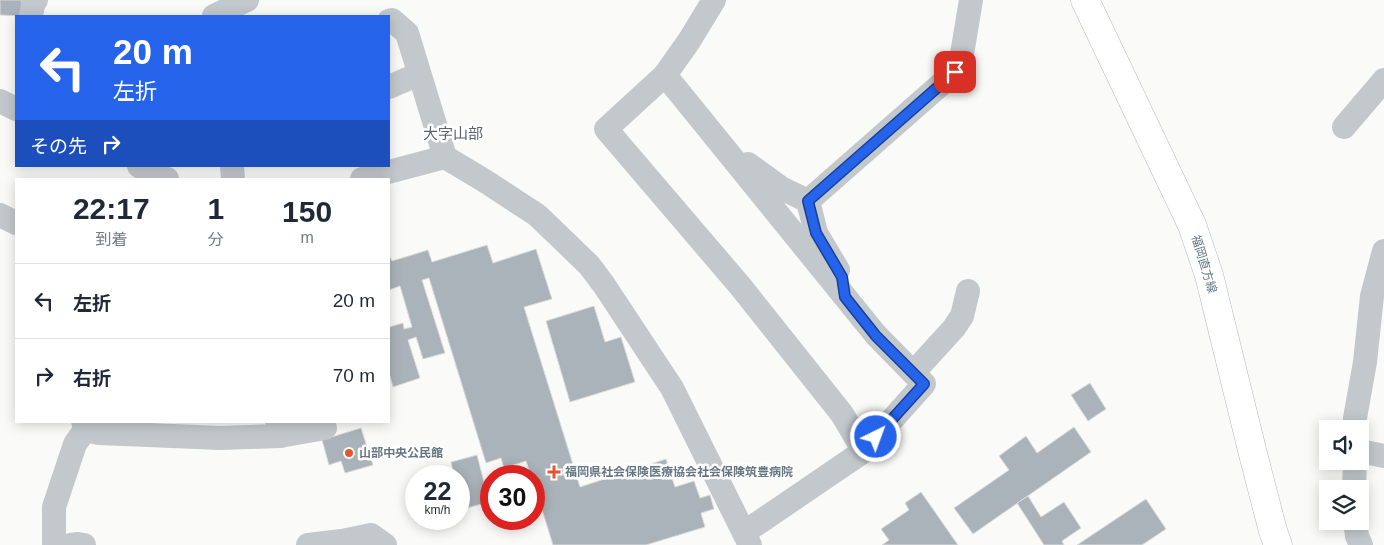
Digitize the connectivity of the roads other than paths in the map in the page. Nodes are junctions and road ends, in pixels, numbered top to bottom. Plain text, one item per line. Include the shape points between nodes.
1 (36, 0) edge
2 (247, 0) edge
3 (714, 0) edge
4 (971, 0) edge
5 (1085, 0) edge
6 (31, 15) edge
7 (216, 15) edge
8 (390, 21) edge
9 (419, 74) junction
10 (665, 75) junction
11 (1384, 80) edge
12 (390, 87) edge
13 (1344, 127) dead end
14 (712, 133) junction
15 (445, 157) junction
16 (141, 167) edge
17 (165, 178) edge
18 (366, 178) edge
19 (808, 201) junction
20 (0, 215) edge
21 (15, 223) edge
22 (1384, 251) edge
23 (968, 291) dead end
24 (845, 297) junction
25 (1375, 363) edge
26 (913, 373) junction
27 (1355, 420) edge
28 (84, 426) edge
29 (325, 428) dead end
30 (279, 429) edge
31 (864, 450) junction
32 (1369, 453) edge
33 (1384, 456) edge
34 (1356, 530) edge
35 (748, 538) edge
36 (342, 543) edge
37 (54, 545) edge
38 (71, 545) edge
39 (84, 545) edge
40 (308, 545) edge
41 (385, 545) edge
42 (1278, 545) edge
43 (1361, 545) edge

1 - 6 street
2 - 7 street
3 - 10 street
4 - 19 street via 961,60 955,72
5 - 42 main road, 福岡直方線 via 1192,225 1209,275
8 - 9 street via 407,33
9 - 12 street
9 - 15 street
10 - 14 street
10 - 31 street via 606,129 741,286 842,414
11 - 13 street
14 - 19 street via 750,167 780,188
14 - 24 street
15 - 18 street
15 - 35 street via 537,215 589,264 672,388
16 - 17 street
19 - 24 street via 816,233 842,277
20 - 21 street
22 - 25 street via 1372,296
23 - 26 street via 958,322
24 - 26 street via 876,336
25 - 27 street
26 - 31 street via 924,384
28 - 30 street via 99,433 221,438
28 - 37 street via 54,507
29 - 30 street
31 - 35 street
32 - 33 street
34 - 43 street
36 - 40 street
36 - 41 street via 371,535
38 - 39 street

